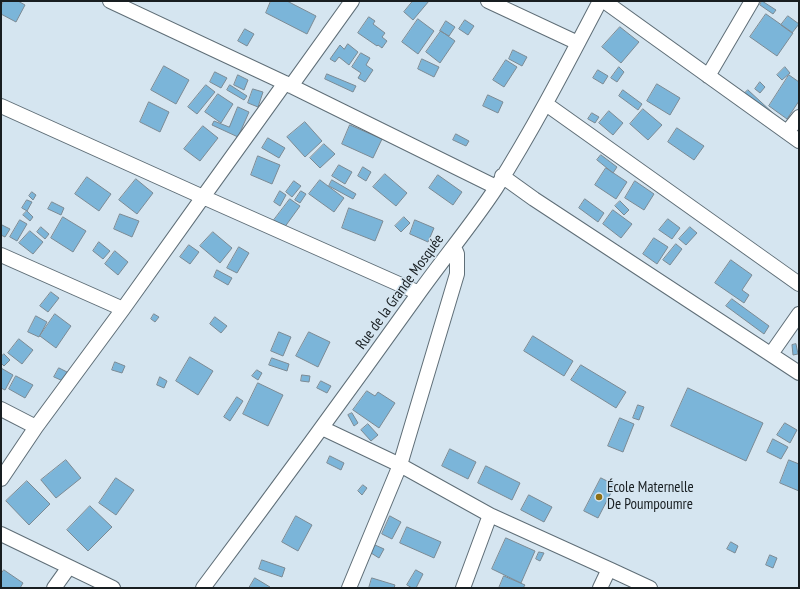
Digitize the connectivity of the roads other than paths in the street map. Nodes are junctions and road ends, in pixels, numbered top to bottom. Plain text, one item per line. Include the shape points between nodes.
1 (110, 1) edge
2 (352, 1) edge
3 (488, 1) edge
4 (600, 1) edge
5 (604, 1) edge
6 (752, 1) edge
7 (578, 43) junction
8 (708, 76) junction
9 (288, 85) junction
10 (546, 104) junction
11 (1, 106) edge
12 (799, 117) edge
13 (787, 132) junction
14 (799, 141) edge
15 (499, 182) junction
16 (203, 197) junction
17 (454, 248) junction
18 (1, 255) edge
19 (799, 284) edge
20 (419, 293) junction
21 (123, 309) junction
22 (799, 314) edge
23 (771, 354) junction
24 (799, 373) edge
25 (1, 409) edge
26 (36, 427) junction
27 (322, 428) junction
28 (400, 465) junction
29 (1, 478) edge
30 (490, 515) junction
31 (1, 534) edge
32 (69, 567) junction
33 (609, 569) junction
34 (54, 588) edge
35 (113, 588) edge
36 (203, 588) edge
37 (349, 588) edge
38 (463, 588) edge
39 (600, 588) edge
40 (650, 588) edge

1 - 9 street
2 - 9 street
3 - 7 street
4 - 7 street, Rue de la Grande Mosquée
5 - 8 street
6 - 8 street
7 - 10 street, Rue de la Grande Mosquée
8 - 13 street
9 - 15 street
9 - 16 street
10 - 15 street, Rue de la Grande Mosquée
10 - 19 street
11 - 16 street
12 - 13 street
13 - 14 street
15 - 17 street, Rue de la Grande Mosquée
15 - 23 street
16 - 20 street
16 - 21 street
17 - 20 street, Rue de la Grande Mosquée
17 - 28 street via 457,254 457,274
18 - 21 street
20 - 27 street, Rue de la Grande Mosquée
21 - 26 street
22 - 23 street
23 - 24 street
25 - 26 street
26 - 29 street
27 - 28 street
27 - 36 street, Rue de la Grande Mosquée
28 - 30 street
28 - 37 street
30 - 33 street
30 - 38 street
31 - 32 street
32 - 34 street
32 - 35 street
33 - 39 street
33 - 40 street

